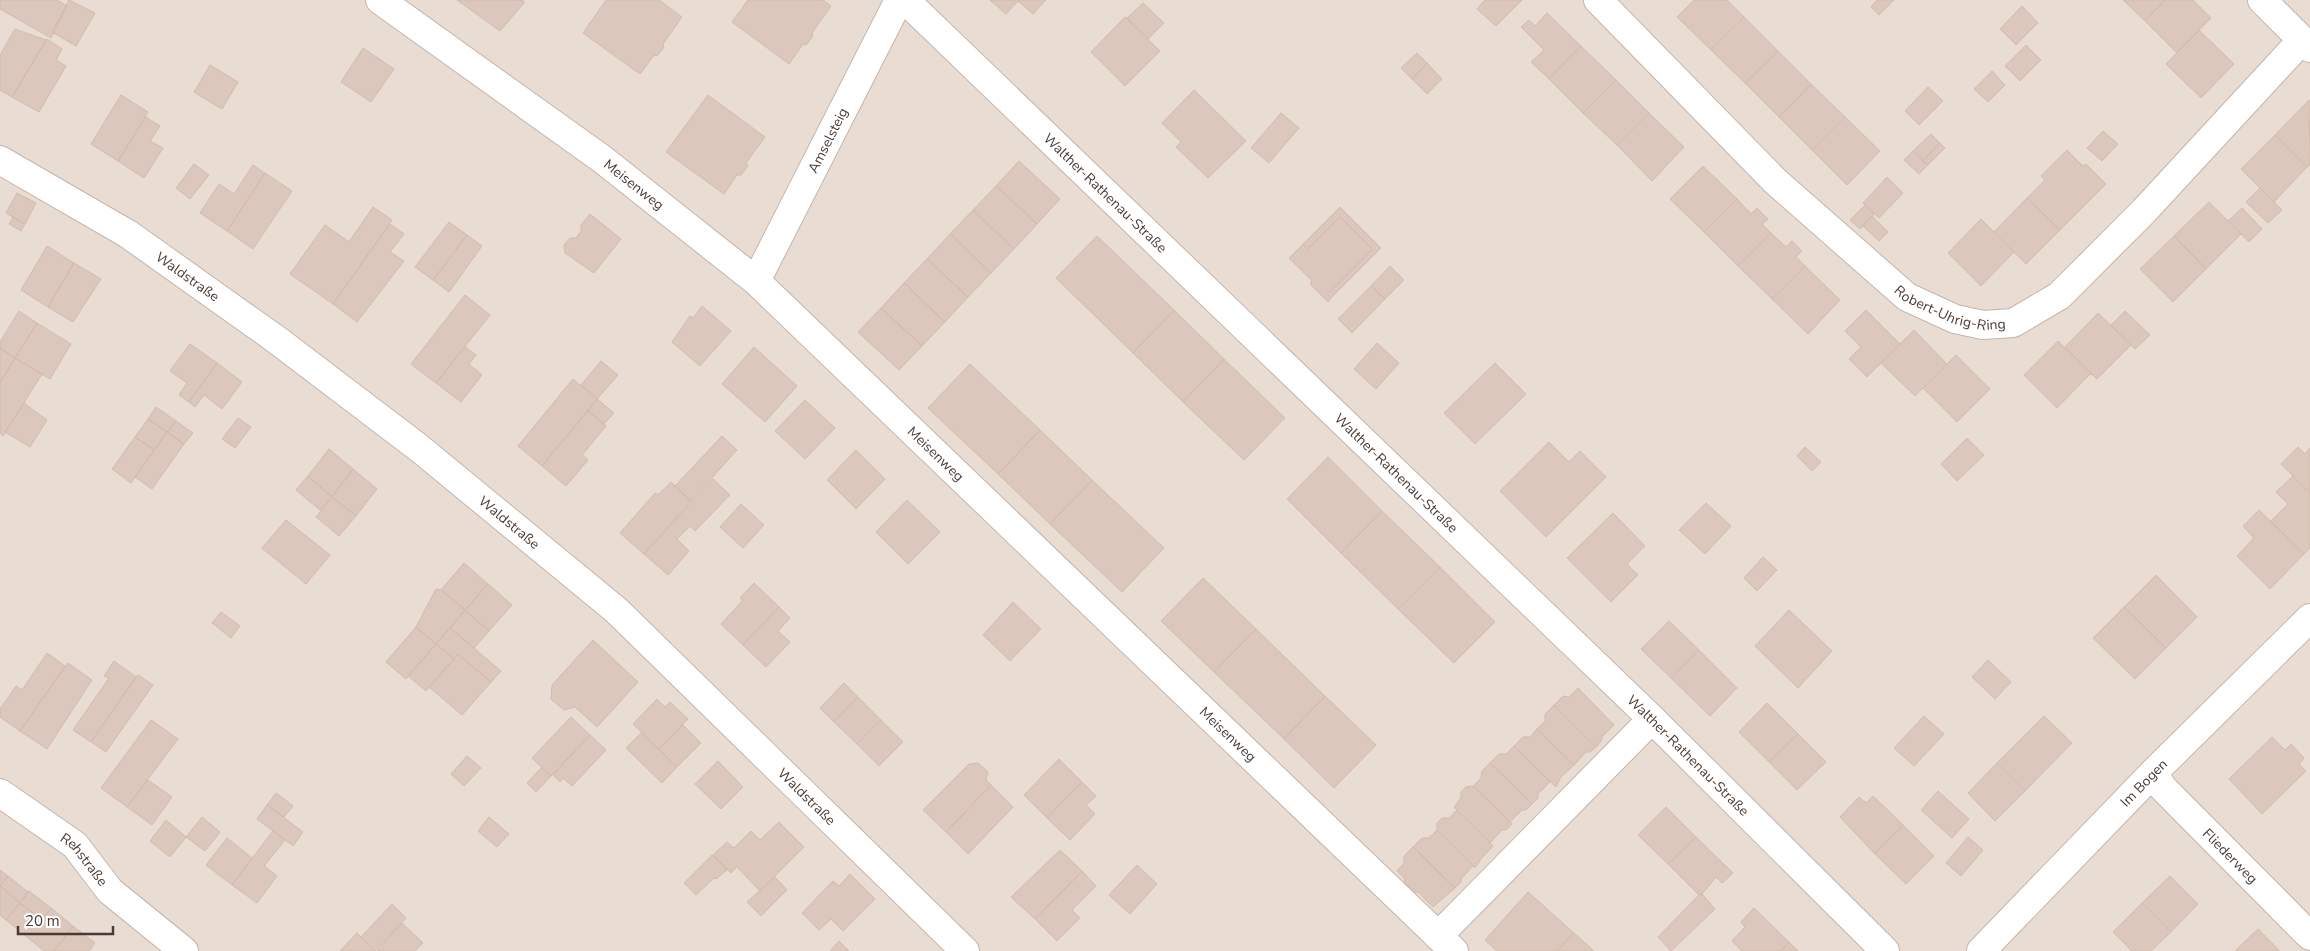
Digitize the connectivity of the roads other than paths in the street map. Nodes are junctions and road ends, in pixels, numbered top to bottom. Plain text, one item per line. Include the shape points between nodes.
1 (380, 0) edge
2 (899, 0) edge
3 (906, 0) edge
4 (1598, 0) edge
5 (2262, 0) edge
6 (2306, 44) edge
7 (0, 160) edge
8 (756, 281) junction
9 (2310, 618) edge
10 (1652, 719) junction
11 (2154, 772) junction
12 (0, 793) edge
13 (2310, 936) edge
14 (1446, 943) edge
15 (184, 951) edge
16 (965, 951) edge
17 (1885, 951) edge
18 (1981, 951) edge

1 - 8 street, Meisenweg via 602,159
2 - 8 street, Amselsteig
3 - 10 street, Walther-Rathenau-Straße
4 - 6 street, Robert-Uhrig-Ring via 1775,181 1907,297 1955,319 1982,325 2013,324 2059,296
5 - 6 street
7 - 16 street, Waldstraße via 128,234 278,340 427,454 616,610
8 - 14 street, Meisenweg
9 - 11 street, Im Bogen
10 - 14 street
10 - 17 street, Walther-Rathenau-Straße
11 - 13 street, Fliederweg via 2162,787
11 - 18 street, Im Bogen
12 - 15 street, Rehstraße via 75,845 110,891

